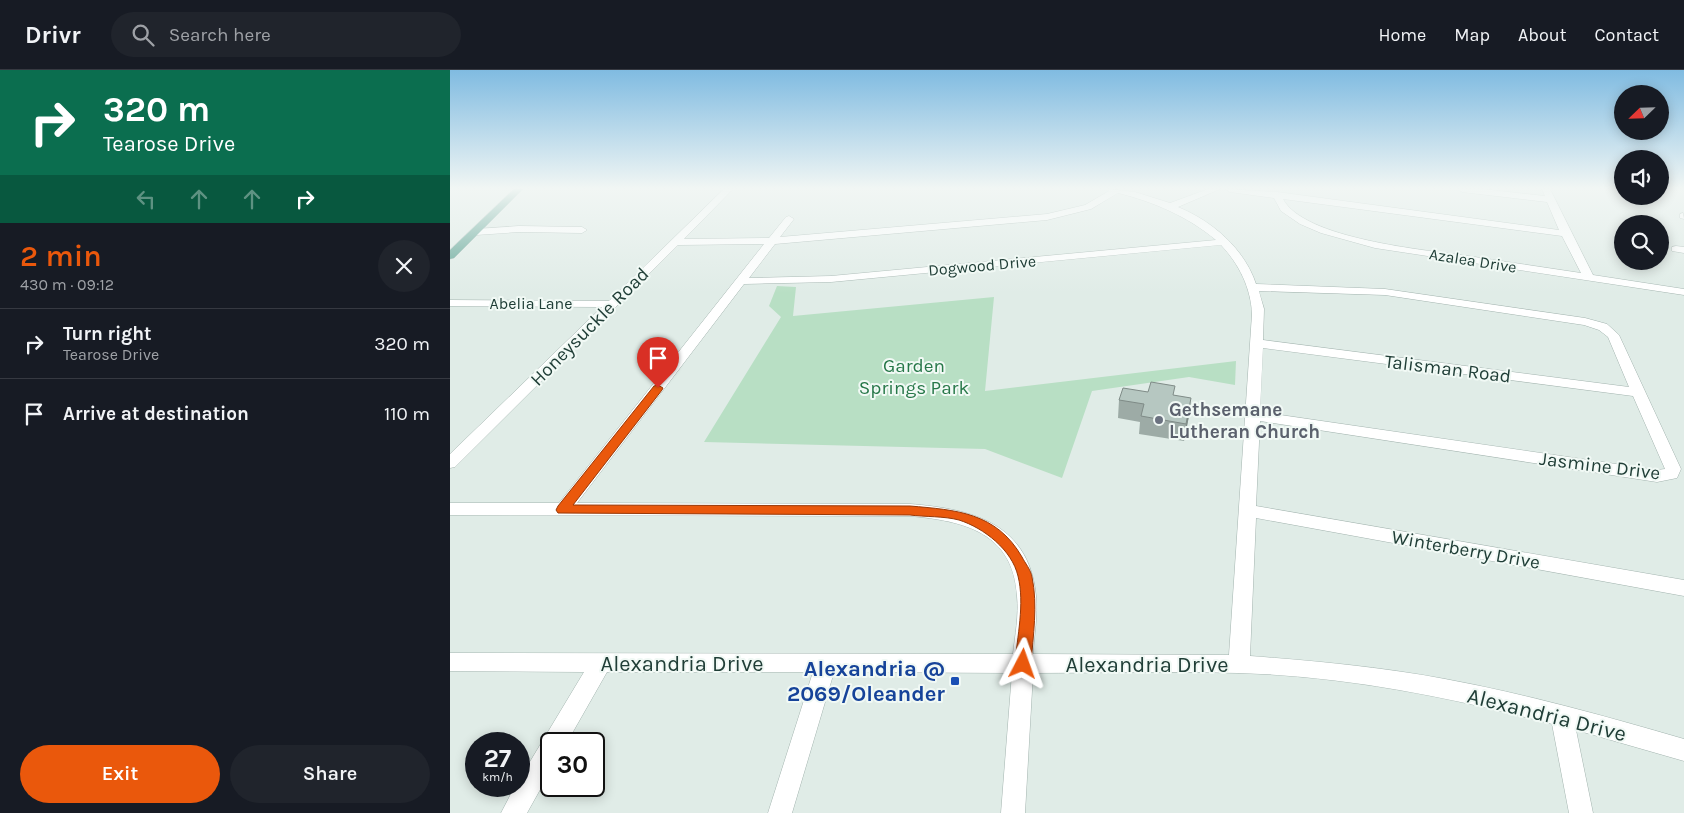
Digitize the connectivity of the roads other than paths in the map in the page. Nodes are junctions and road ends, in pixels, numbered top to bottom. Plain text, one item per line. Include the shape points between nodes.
1 (484, 224) edge
2 (693, 224) edge
3 (785, 224) edge
4 (906, 224) edge
5 (1204, 224) edge
6 (1308, 224) edge
7 (1487, 224) edge
8 (1562, 224) edge
9 (582, 230) dead end
10 (476, 232) junction
11 (1566, 234) junction
12 (771, 241) junction
13 (674, 242) junction
14 (1222, 242) junction
15 (450, 256) edge
16 (1589, 278) junction
17 (741, 282) junction
18 (1253, 287) junction
19 (1684, 292) edge
20 (450, 303) edge
21 (611, 304) junction
22 (1257, 343) junction
23 (1638, 392) junction
24 (1254, 416) junction
25 (450, 463) edge
26 (450, 509) edge
27 (563, 510) junction
28 (1248, 511) junction
29 (1684, 588) edge
30 (450, 662) edge
31 (826, 662) junction
32 (601, 663) junction
33 (1023, 664) junction
34 (1239, 664) junction
35 (1562, 716) junction
36 (561, 732) edge
37 (1684, 750) edge
38 (540, 767) edge
39 (513, 813) edge
40 (780, 813) edge
41 (1013, 813) edge
42 (1581, 813) edge

1 - 10 main road
2 - 13 street, Honeysuckle Road
3 - 12 street
4 - 12 street
5 - 14 street
6 - 16 street, Azalea Drive via 1356,240 1411,251
7 - 11 street
8 - 11 street
9 - 10 street
10 - 15 main road
11 - 16 street
12 - 13 street
12 - 17 street
13 - 21 street, Honeysuckle Road
14 - 17 street, Dogwood Drive via 831,279
14 - 18 street via 1244,267
16 - 19 street, Azalea Drive
17 - 27 street
18 - 22 street via 1258,308
18 - 23 street, Jasmine Drive via 1385,292 1595,324 1613,335
20 - 21 street, Abelia Lane
21 - 25 street, Honeysuckle Road
22 - 23 street, Talisman Road
22 - 24 street
23 - 24 street, Jasmine Drive via 1672,462 1671,474 1657,476
24 - 28 street
26 - 27 street
27 - 33 street via 910,510 960,516 989,528 1008,546 1025,574 1028,597
28 - 29 street, Winterberry Drive
28 - 34 street
30 - 32 street, Alexandria Drive
31 - 32 street, Alexandria Drive
31 - 33 street, Alexandria Drive
31 - 40 street
32 - 36 street
33 - 34 street, Alexandria Drive
33 - 41 street
34 - 35 street, Alexandria Drive via 1407,682
35 - 37 street, Alexandria Drive
35 - 42 street
38 - 39 street

